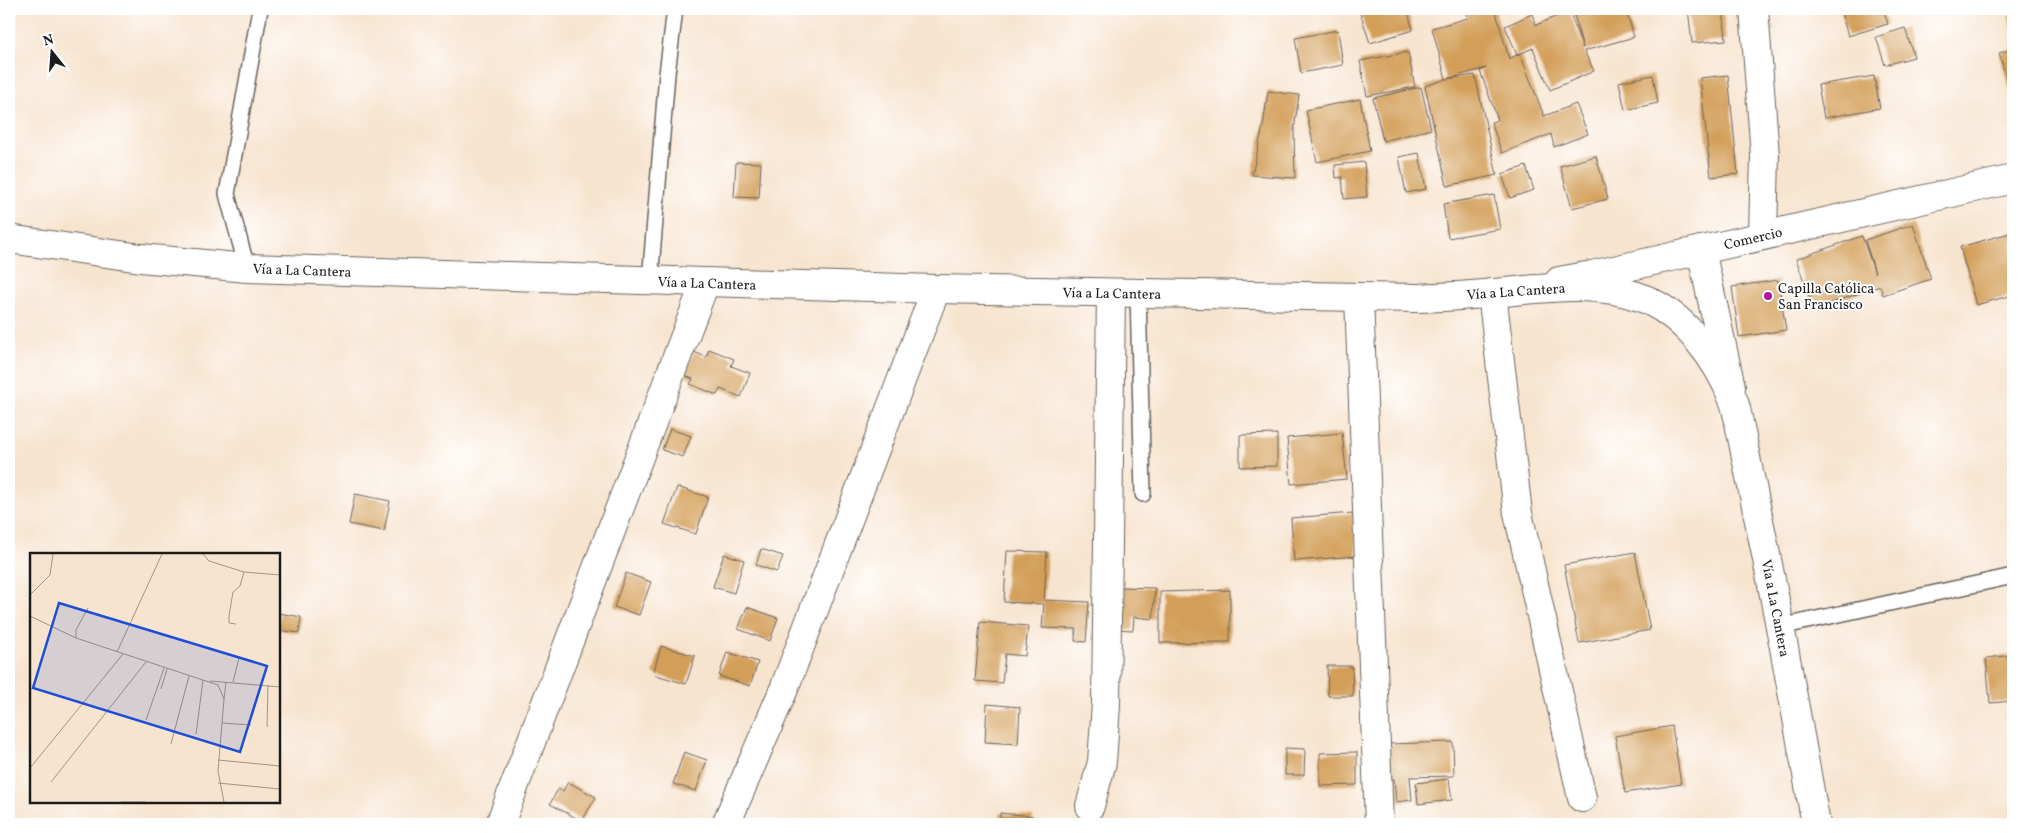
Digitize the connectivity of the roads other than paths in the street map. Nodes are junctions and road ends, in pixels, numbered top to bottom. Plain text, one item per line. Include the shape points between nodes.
1 (260, 9) edge
2 (675, 9) edge
3 (1754, 9) edge
4 (2013, 179) edge
5 (1763, 235) junction
6 (9, 239) edge
7 (1701, 250) junction
8 (247, 268) junction
9 (650, 281) junction
10 (705, 283) junction
11 (936, 289) junction
12 (1111, 293) junction
13 (1138, 293) junction
14 (1492, 293) junction
15 (1359, 297) junction
16 (1734, 403) junction
17 (1143, 494) dead end
18 (2013, 576) edge
19 (1780, 627) junction
20 (1582, 798) dead end
21 (1090, 806) dead end
22 (500, 824) edge
23 (726, 824) edge
24 (1379, 824) edge
25 (1816, 824) edge

1 - 8 lane via 227,194
2 - 9 lane
3 - 5 street via 1765,156
4 - 5 street, Comercio
5 - 7 street, Comercio
6 - 8 street, Vía a La Cantera via 141,258
7 - 14 street, Comercio via 1592,275
7 - 16 street
8 - 9 street, Vía a La Cantera
9 - 10 street, Vía a La Cantera
10 - 11 street, Vía a La Cantera
10 - 22 street
11 - 12 street, Vía a La Cantera
11 - 23 street via 784,689
12 - 13 street, Vía a La Cantera
12 - 21 street via 1106,704 1102,762
13 - 15 street, Vía a La Cantera
13 - 17 lane
14 - 15 street, Vía a La Cantera via 1417,298
14 - 16 street, Vía a La Cantera via 1590,287 1642,298 1665,310 1701,344 1718,367
14 - 20 street via 1518,513
15 - 24 street
16 - 19 street, Vía a La Cantera
18 - 19 lane
19 - 25 street, Vía a La Cantera

